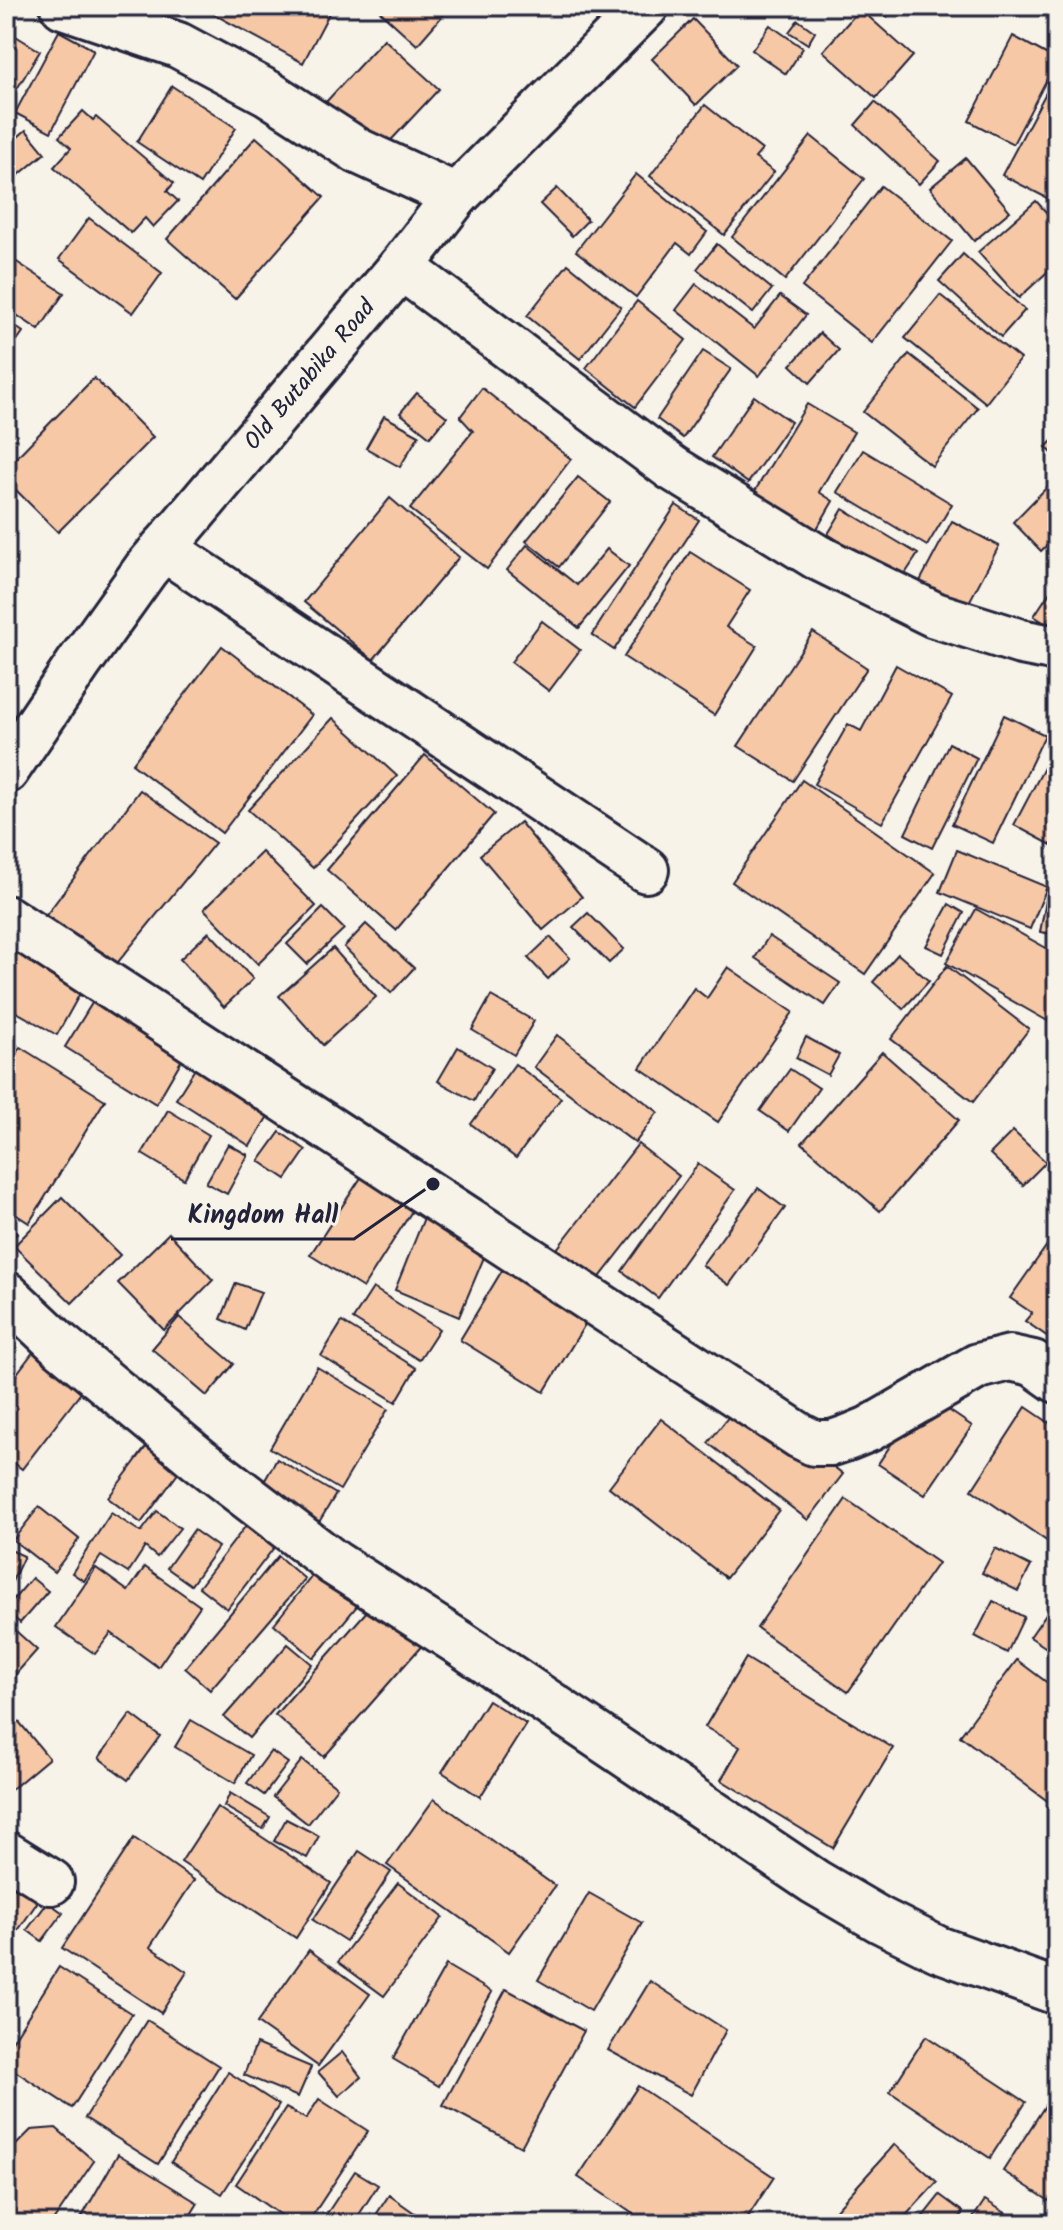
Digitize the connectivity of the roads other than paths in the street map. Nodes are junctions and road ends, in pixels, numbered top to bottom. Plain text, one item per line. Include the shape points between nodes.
1 (63, 6) edge
2 (646, 6) edge
3 (456, 196) junction
4 (401, 267) junction
5 (163, 548) junction
6 (1057, 649) edge
7 (6, 771) edge
8 (646, 870) dead end
9 (6, 918) edge
10 (6, 1294) edge
11 (1057, 1380) edge
12 (6, 1854) edge
13 (51, 1882) dead end
14 (1057, 1992) edge

1 - 3 street via 178,45 268,93 358,151
2 - 3 street, Old Butabika Road
3 - 4 street, Old Butabika Road
4 - 5 street, Old Butabika Road
4 - 6 street via 672,468 817,557 935,615
5 - 7 street, Old Butabika Road
5 - 8 street
9 - 11 street via 814,1443 832,1443 869,1429 978,1366 1010,1358 1033,1363
10 - 14 street via 187,1449 334,1563 815,1882 938,1949
12 - 13 street

